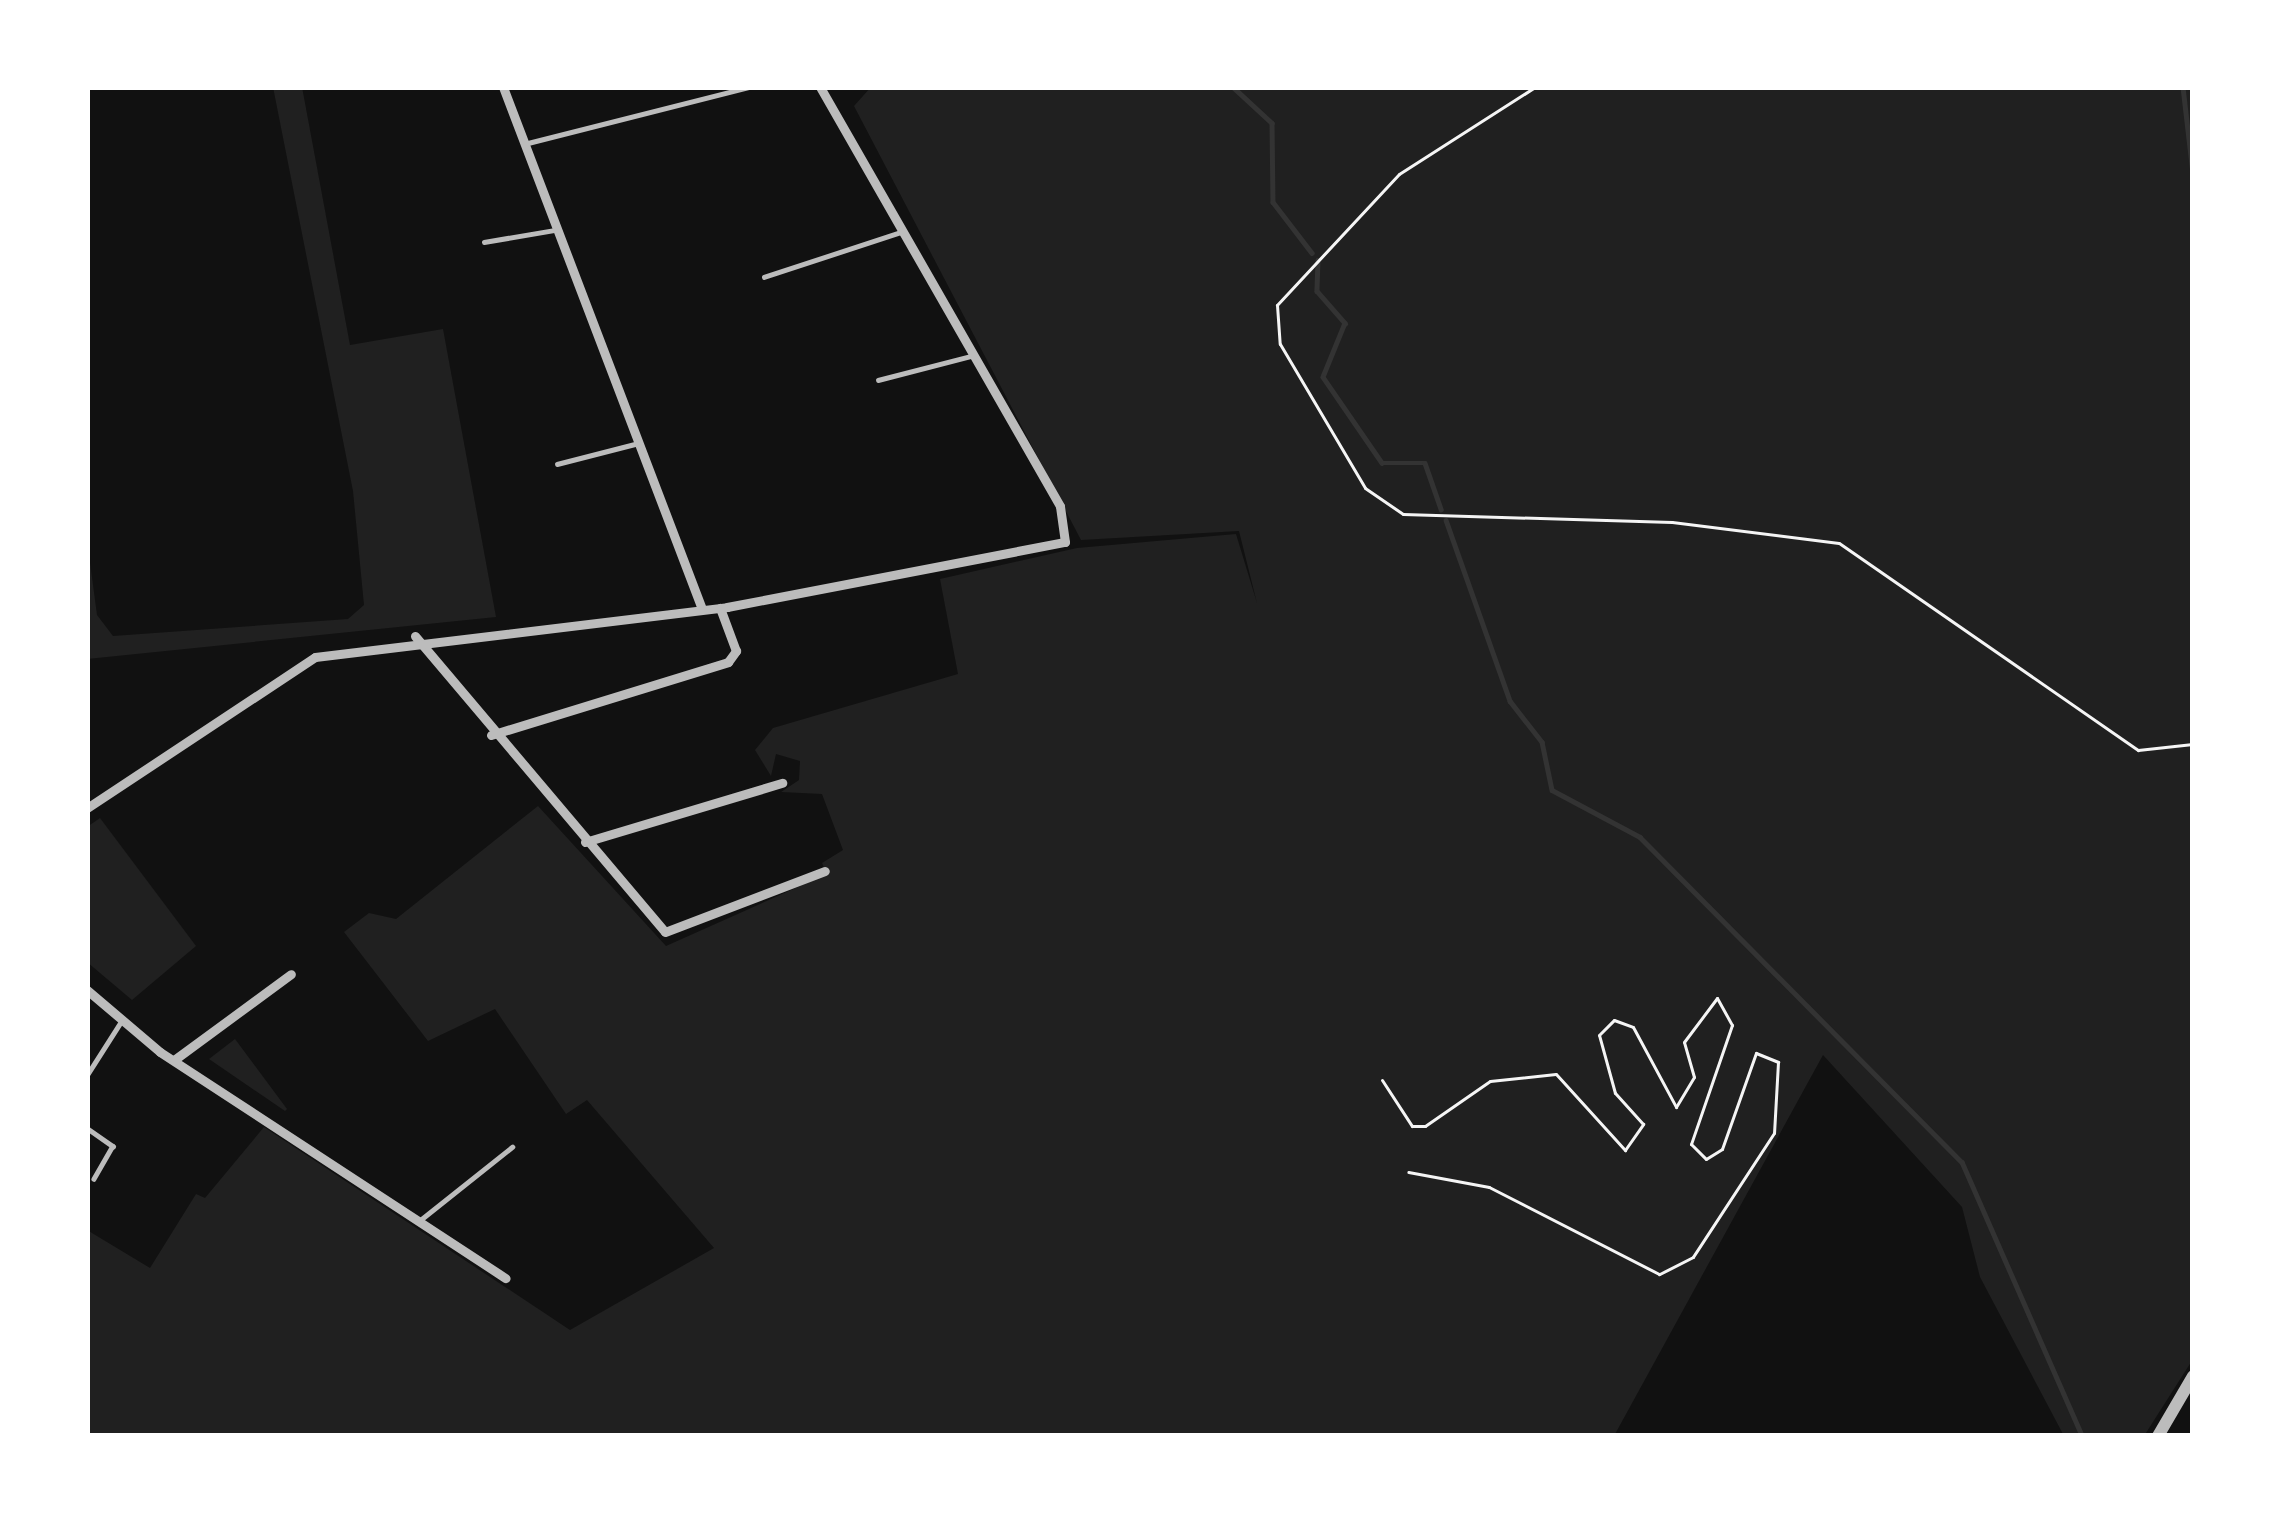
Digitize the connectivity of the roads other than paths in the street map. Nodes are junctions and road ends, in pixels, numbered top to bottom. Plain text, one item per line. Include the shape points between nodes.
1 (503, 87) edge
2 (749, 87) edge
3 (820, 87) edge
4 (525, 144) junction
5 (559, 229) junction
6 (907, 229) junction
7 (484, 242) dead end
8 (764, 277) dead end
9 (975, 354) junction
10 (878, 380) dead end
11 (641, 442) junction
12 (557, 464) dead end
13 (720, 608) junction
14 (702, 609) junction
15 (416, 637) junction
16 (491, 735) junction
17 (782, 783) dead end
18 (87, 808) edge
19 (585, 842) junction
20 (825, 871) dead end
21 (291, 974) dead end
22 (87, 990) edge
23 (122, 1021) junction
24 (174, 1060) junction
25 (87, 1075) edge
26 (87, 1128) edge
27 (512, 1147) dead end
28 (94, 1178) dead end
29 (419, 1221) junction
30 (506, 1278) dead end
31 (2193, 1376) edge
32 (2158, 1436) edge

1 - 4 street
2 - 4 lane
3 - 6 street
4 - 5 street
5 - 7 lane
5 - 11 street
6 - 8 lane
6 - 9 street
9 - 10 lane
9 - 13 street via 1068,538
11 - 12 lane
11 - 14 street
13 - 14 street
13 - 16 street via 736,651 725,663
14 - 15 street
15 - 16 street
15 - 18 street via 295,665
16 - 19 street
17 - 19 street
19 - 20 street via 670,934
21 - 24 street
22 - 23 street
23 - 24 street
23 - 25 lane
24 - 29 street
26 - 28 lane via 113,1146
27 - 29 lane
29 - 30 street
31 - 32 street

